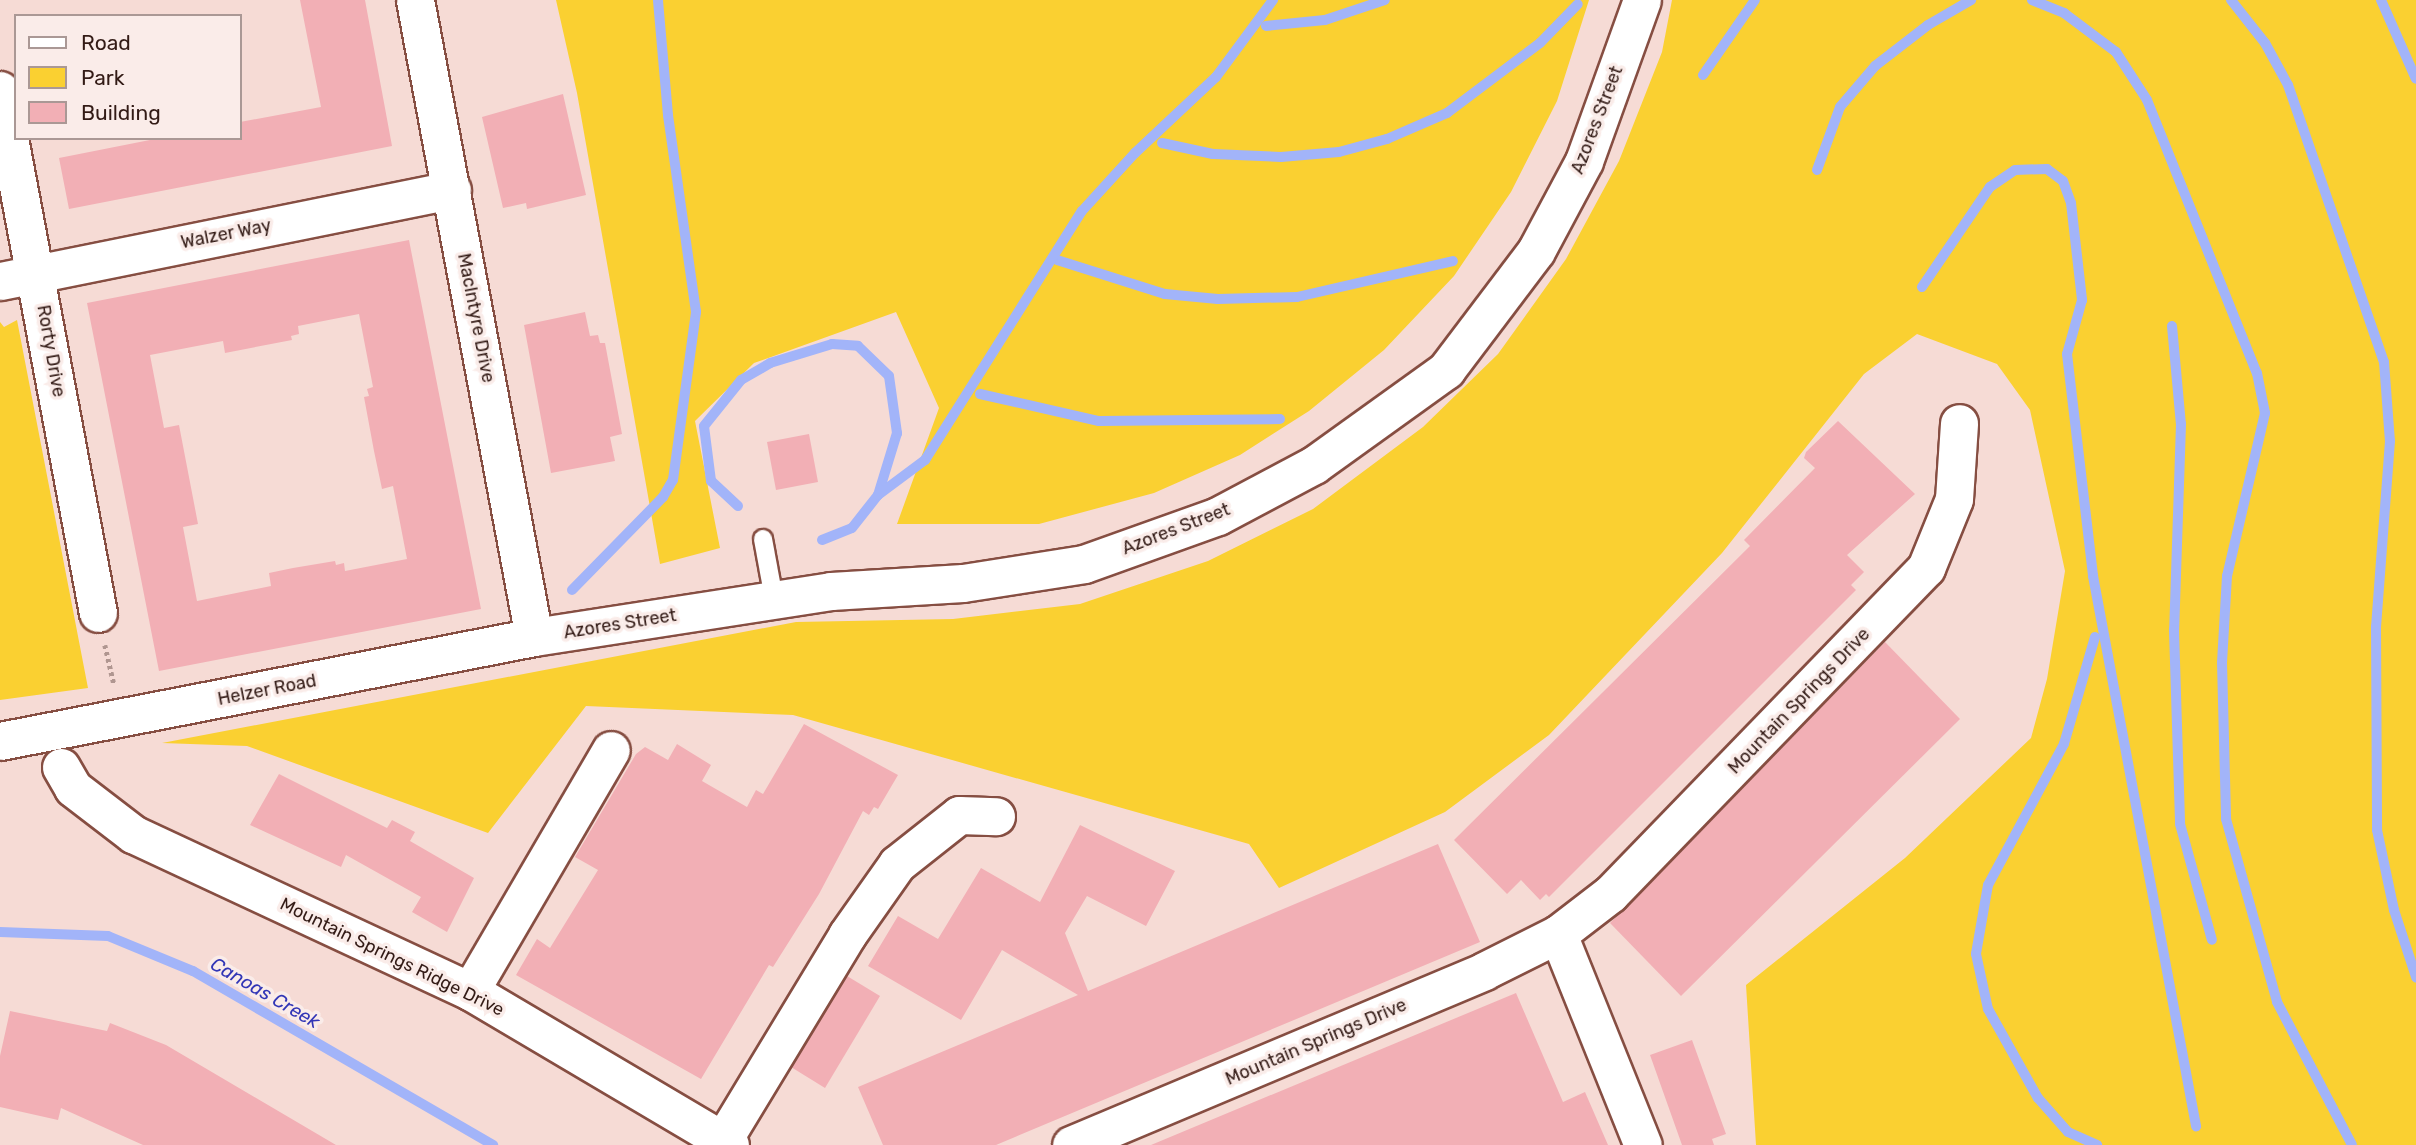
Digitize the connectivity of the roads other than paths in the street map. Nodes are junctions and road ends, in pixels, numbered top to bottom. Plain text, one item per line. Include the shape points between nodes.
1 (415, 0) edge
2 (1642, 0) edge
3 (0, 90) edge
4 (452, 190) junction
5 (37, 271) junction
6 (0, 281) edge
7 (1959, 423) dead end
8 (763, 538) dead end
9 (774, 600) junction
10 (98, 613) road end
11 (534, 637) junction
12 (0, 741) edge
13 (611, 750) dead end
14 (61, 767) dead end
15 (996, 816) dead end
16 (1558, 934) junction
17 (470, 991) junction
18 (726, 1142) edge
19 (1071, 1145) edge
20 (1643, 1145) edge

1 - 4 street, MacIntyre Drive
2 - 9 street, Azores Street via 1584,161 1536,251 1446,370 1314,466 1218,516 1084,564 963,583 831,591
3 - 5 street, Rorty Drive
4 - 5 street, Walzer Way
4 - 11 street, MacIntyre Drive
5 - 6 street, Walzer Way
5 - 10 street, Rorty Drive
7 - 16 street, Mountain Springs Drive via 1954,499 1926,568 1610,894
8 - 9 lane
9 - 11 street, Azores Street
11 - 12 street, Helzer Road
13 - 17 street
14 - 17 street, Mountain Springs Ridge Drive via 73,788 133,834
15 - 18 street via 959,815 897,864 847,934
16 - 19 street, Mountain Springs Drive via 1484,971
16 - 20 street
17 - 18 street, Mountain Springs Ridge Drive

